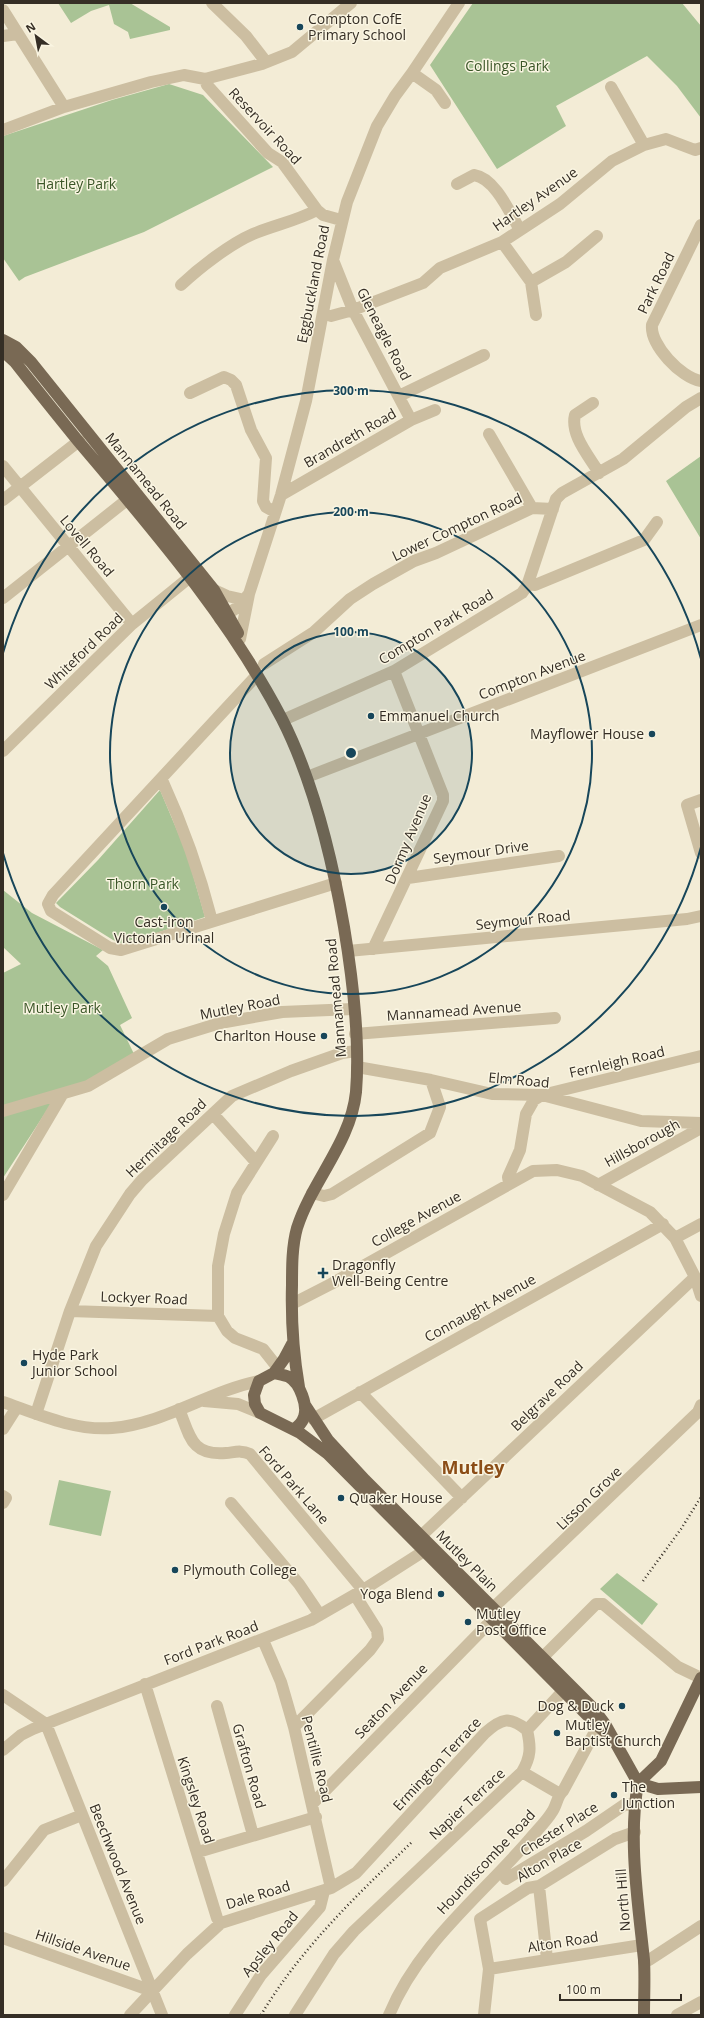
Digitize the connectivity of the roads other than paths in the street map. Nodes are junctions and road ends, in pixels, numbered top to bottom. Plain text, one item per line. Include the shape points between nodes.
1 (212, 3) edge
2 (351, 3) edge
3 (459, 3) edge
4 (3, 10) edge
5 (18, 34) junction
6 (3, 36) edge
7 (262, 64) junction
8 (412, 73) junction
9 (205, 79) junction
10 (611, 87) dead end
11 (445, 103) dead end
12 (64, 107) junction
13 (3, 130) edge
14 (644, 145) junction
15 (698, 149) edge
16 (457, 184) dead end
17 (317, 210) junction
18 (341, 220) junction
19 (701, 225) edge
20 (520, 230) junction
21 (590, 238) dead end
22 (502, 242) junction
23 (332, 260) junction
24 (531, 282) junction
25 (181, 285) dead end
26 (353, 310) junction
27 (323, 313) junction
28 (536, 315) dead end
29 (3, 340) edge
30 (3, 352) edge
31 (484, 355) dead end
32 (701, 381) edge
33 (190, 393) dead end
34 (399, 396) junction
35 (701, 398) edge
36 (593, 403) dead end
37 (435, 410) dead end
38 (411, 420) junction
39 (489, 434) dead end
40 (79, 441) junction
41 (3, 466) edge
42 (598, 473) junction
43 (20, 487) junction
44 (132, 495) junction
45 (281, 495) junction
46 (3, 500) edge
47 (532, 508) junction
48 (553, 509) junction
49 (275, 512) junction
50 (657, 522) dead end
51 (68, 546) junction
52 (190, 577) junction
53 (527, 584) junction
54 (214, 590) junction
55 (247, 597) junction
56 (3, 598) edge
57 (224, 616) junction
58 (132, 624) junction
59 (701, 625) edge
60 (240, 638) junction
61 (246, 655) junction
62 (264, 664) dead end
63 (394, 671) junction
64 (257, 675) junction
65 (282, 720) junction
66 (419, 735) junction
67 (3, 751) edge
68 (307, 777) junction
69 (162, 780) junction
70 (701, 800) edge
71 (701, 853) edge
72 (559, 856) dead end
73 (408, 878) junction
74 (336, 883) junction
75 (701, 916) edge
76 (212, 921) junction
77 (373, 949) junction
78 (348, 951) junction
79 (353, 1009) junction
80 (555, 1018) dead end
81 (355, 1034) junction
82 (356, 1051) junction
83 (700, 1057) edge
84 (357, 1068) junction
85 (432, 1080) junction
86 (542, 1095) junction
87 (57, 1097) junction
88 (3, 1111) edge
89 (213, 1114) junction
90 (701, 1123) edge
91 (701, 1128) edge
92 (273, 1136) dead end
93 (256, 1161) junction
94 (509, 1184) junction
95 (598, 1185) junction
96 (312, 1193) junction
97 (3, 1195) edge
98 (663, 1224) junction
99 (701, 1224) edge
100 (675, 1238) junction
101 (699, 1286) edge
102 (292, 1304) junction
103 (70, 1311) junction
104 (218, 1316) junction
105 (292, 1344) junction
106 (276, 1370) junction
107 (259, 1381) junction
108 (299, 1387) junction
109 (360, 1392) junction
110 (203, 1401) junction
111 (3, 1402) edge
112 (304, 1404) junction
113 (701, 1405) edge
114 (17, 1407) junction
115 (179, 1409) junction
116 (36, 1414) junction
117 (260, 1414) junction
118 (313, 1419) junction
119 (3, 1429) edge
120 (294, 1429) junction
121 (3, 1496) edge
122 (462, 1498) junction
123 (3, 1503) edge
124 (231, 1503) dead end
125 (421, 1536) junction
126 (427, 1549) junction
127 (359, 1592) junction
128 (493, 1614) junction
129 (320, 1615) junction
130 (263, 1640) junction
131 (543, 1657) junction
132 (701, 1678) edge
133 (145, 1684) junction
134 (563, 1691) junction
135 (3, 1695) edge
136 (217, 1706) dead end
137 (46, 1724) junction
138 (598, 1726) junction
139 (294, 1727) junction
140 (527, 1730) junction
141 (612, 1738) junction
142 (3, 1750) edge
143 (522, 1772) junction
144 (638, 1783) junction
145 (701, 1787) edge
146 (560, 1794) junction
147 (313, 1804) junction
148 (631, 1804) junction
149 (82, 1815) junction
150 (316, 1817) junction
151 (635, 1832) junction
152 (253, 1835) junction
153 (198, 1852) junction
154 (356, 1873) joint
155 (506, 1879) dead end
156 (3, 1881) edge
157 (539, 1886) junction
158 (328, 1890) junction
159 (221, 1923) junction
160 (701, 1926) edge
161 (3, 1938) edge
162 (642, 1945) junction
163 (547, 1959) junction
164 (644, 1962) junction
165 (489, 1969) junction
166 (152, 1991) junction
167 (701, 2002) edge
168 (130, 2015) edge
169 (162, 2015) edge
170 (235, 2015) edge
171 (295, 2015) edge
172 (389, 2015) edge
173 (484, 2015) edge
174 (644, 2015) edge
175 (677, 2015) edge

1 - 7 street via 246,36 263,58
2 - 7 street via 292,52
3 - 8 street, Eggbuckland Road
4 - 5 street
5 - 6 street
5 - 12 street
7 - 9 street
8 - 11 street via 436,90
8 - 18 street, Eggbuckland Road via 377,126
9 - 12 street via 184,75
9 - 17 street, Reservoir Road via 207,85 268,153 282,162
10 - 14 street
12 - 13 street
14 - 15 street, Hartley Avenue via 666,139
14 - 20 street, Hartley Avenue via 612,161 560,204
16 - 20 street via 474,175 484,178 500,196
17 - 18 street, Reservoir Road via 323,215
17 - 25 street via 299,220 252,234 206,263
18 - 23 street, Eggbuckland Road
19 - 32 street, Park Road via 655,319 651,333 663,354 673,364 695,380
20 - 22 street, Hartley Avenue
21 - 24 street via 566,262
22 - 24 street
22 - 26 street, Hartley Avenue via 440,268 423,283
23 - 26 street, Gleneagle Road
23 - 27 street, Eggbuckland Road
24 - 28 street
26 - 27 street, Hartley Avenue via 331,316
26 - 34 street, Gleneagle Road
27 - 45 street, Eggbuckland Road via 306,401
29 - 44 main road, Mannamead Road via 16,347 31,362
30 - 40 main road, Mannamead Road via 15,362
31 - 34 street
33 - 49 street via 224,377 236,385 251,430 266,458 263,501 266,507
34 - 38 street, Gleneagle Road
35 - 42 street via 686,407 623,460
36 - 42 street via 575,415 573,422 574,432
37 - 38 street, Brandreth Road
38 - 45 street, Brandreth Road
39 - 47 street
40 - 43 street
40 - 44 main road, Mannamead Road
41 - 43 street, Lovell Road
42 - 48 street via 562,493 556,498
43 - 46 street
43 - 51 street, Lovell Road
44 - 51 street
44 - 52 main road, Mannamead Road
44 - 54 main road, Mannamead Road
45 - 49 street, Eggbuckland Road
47 - 48 street, Lower Compton Road
47 - 62 street, Lower Compton Road via 414,561 373,584 350,599 314,632
48 - 53 street, Compton Park Road
49 - 55 street, Eggbuckland Road
50 - 53 street via 644,540 541,583
51 - 56 street
51 - 58 street, Lovell Road
52 - 57 main road, Mannamead Road
52 - 58 street, Whiteford Road
53 - 63 street, Compton Park Road via 522,593
54 - 55 street via 227,596
54 - 57 main road, Mannamead Road
55 - 57 street
55 - 60 street, Eggbuckland Road
57 - 60 main road, Mannamead Road
57 - 61 main road, Mannamead Road
58 - 67 street, Whiteford Road
59 - 66 street, Compton Avenue
60 - 61 main road, Mannamead Road
61 - 64 main road, Mannamead Road
63 - 65 street, Compton Park Road
63 - 66 street, Dormy Avenue
64 - 65 main road, Mannamead Road
64 - 69 street
65 - 68 main road, Mannamead Road
66 - 68 street, Compton Avenue
66 - 73 street, Dormy Avenue via 443,795 443,801
68 - 74 main road, Mannamead Road
69 - 76 street via 200,873
69 - 76 street via 53,895 48,904 51,910 114,950 137,946
70 - 71 street via 687,805
72 - 73 street, Seymour Drive
73 - 77 street, Dormy Avenue
74 - 76 street
74 - 78 main road, Mannamead Road
75 - 77 street, Seymour Road
77 - 78 street, Seymour Road
78 - 79 main road, Mannamead Road
79 - 81 main road, Mannamead Road
79 - 87 street, Mutley Road via 282,1012 220,1023 168,1040 88,1086
80 - 81 street, Mannamead Avenue
81 - 82 main road, Mannamead Road
82 - 84 main road, Mannamead Road
82 - 89 street, Hermitage Road via 291,1071 232,1096
83 - 86 street, Fernleigh Road
84 - 85 street, Elm Road
84 - 96 main road, Mannamead Road via 356,1095 350,1116 342,1138
85 - 86 street, Elm Road via 492,1094
85 - 96 street via 440,1107 430,1133 332,1194 324,1196
86 - 90 street, Elm Road via 641,1121
86 - 94 street via 534,1100 526,1114 520,1150 508,1177
87 - 88 street, Mutley Road
87 - 97 street
89 - 93 street
89 - 103 street, Hermitage Road via 130,1194 96,1246
91 - 95 street, Hillsborough
92 - 93 street
93 - 104 street via 237,1193 224,1234 218,1266
94 - 95 street, College Avenue via 533,1171 557,1170 582,1176
94 - 102 street, College Avenue
95 - 98 street via 650,1212
96 - 102 main road, Mannamead Road via 297,1228
98 - 100 street
98 - 109 street, Connaught Avenue
99 - 100 street
100 - 101 street
101 - 122 street, Belgrave Road
102 - 105 main road, Mannamead Road
103 - 104 street, Lockyer Road
103 - 116 street, Hermitage Road
104 - 106 street via 227,1331 235,1338 263,1349
105 - 106 main road
105 - 108 main road, Mannamead Road
106 - 107 main road
106 - 108 main road via 290,1377
107 - 110 street via 227,1390
107 - 117 main road via 254,1395
108 - 112 main road
109 - 118 street, Connaught Avenue
109 - 122 street
110 - 115 street
110 - 117 street via 238,1404
111 - 114 street
112 - 118 main road, Mutley Plain
112 - 120 main road via 305,1415 302,1424
113 - 128 street, Lisson Grove via 698,1412
114 - 116 street
114 - 119 street
115 - 116 street via 111,1428 72,1425
115 - 127 street, Ford Park Lane via 195,1446 205,1452 241,1450 250,1454 344,1567
117 - 120 main road
118 - 125 main road, Mutley Plain via 333,1446
120 - 126 main road, Mutley Plain via 328,1454
121 - 123 street via 6,1498
122 - 125 street, Belgrave Road
124 - 129 street via 299,1584
125 - 126 main road, Mutley Plain
126 - 127 street, Ford Park Road
126 - 128 main road, Mutley Plain
127 - 129 street, Ford Park Road
127 - 139 street, Ford Park Lane via 377,1630 378,1639
128 - 131 main road, Mutley Plain
128 - 134 main road, Mutley Plain
128 - 147 street, Seaton Avenue
129 - 130 street, Ford Park Road
130 - 133 street, Ford Park Road
130 - 139 street, Pentillie Road via 281,1682
131 - 132 street via 596,1604 603,1604 678,1667
131 - 141 main road, Mutley Plain via 593,1708
132 - 144 main road via 661,1761
133 - 137 street, Ford Park Road
133 - 153 street, Kingsley Road
134 - 138 main road, Mutley Plain
134 - 140 street
135 - 137 street
136 - 152 street, Grafton Road
137 - 142 street, Ford Park Road via 21,1735
137 - 149 street, Beechwood Avenue
138 - 141 main road, Mutley Plain
138 - 146 street, Houndiscombe Road via 564,1791
139 - 147 street, Pentillie Road
140 - 143 street, Napier Terrace via 531,1750
140 - 154 street, Ermington Terrace via 516,1722 497,1722
141 - 144 main road, Mutley Plain
143 - 146 street
143 - 171 street, Napier Terrace via 354,1931 334,1954
144 - 145 main road via 658,1789
144 - 148 main road, North Hill
146 - 172 street, Houndiscombe Road via 552,1812 527,1842 432,1942 399,1991
147 - 150 street, Pentillie Road
148 - 151 main road, North Hill
148 - 155 street, Chester Place
149 - 156 street via 44,1830
149 - 166 street, Beechwood Avenue
150 - 152 street
150 - 158 street, Pentillie Road
151 - 157 street, Alton Place via 615,1838
151 - 162 main road, North Hill
152 - 153 street
153 - 159 street, Kingsley Road via 216,1918
154 - 158 street, Dale Road
157 - 163 street
157 - 165 street, Alton Place via 528,1888 480,1919
158 - 159 street, Dale Road
158 - 170 street, Apsley Road via 320,1907 261,1975
159 - 166 street, Dale Road
160 - 164 street
161 - 166 street, Hillside Avenue
162 - 163 street, Alton Road
162 - 164 main road, North Hill
163 - 165 street, Alton Road
164 - 174 main road, North Hill
165 - 173 street
166 - 168 street, Dale Road
166 - 169 street, Beechwood Avenue
167 - 175 street

